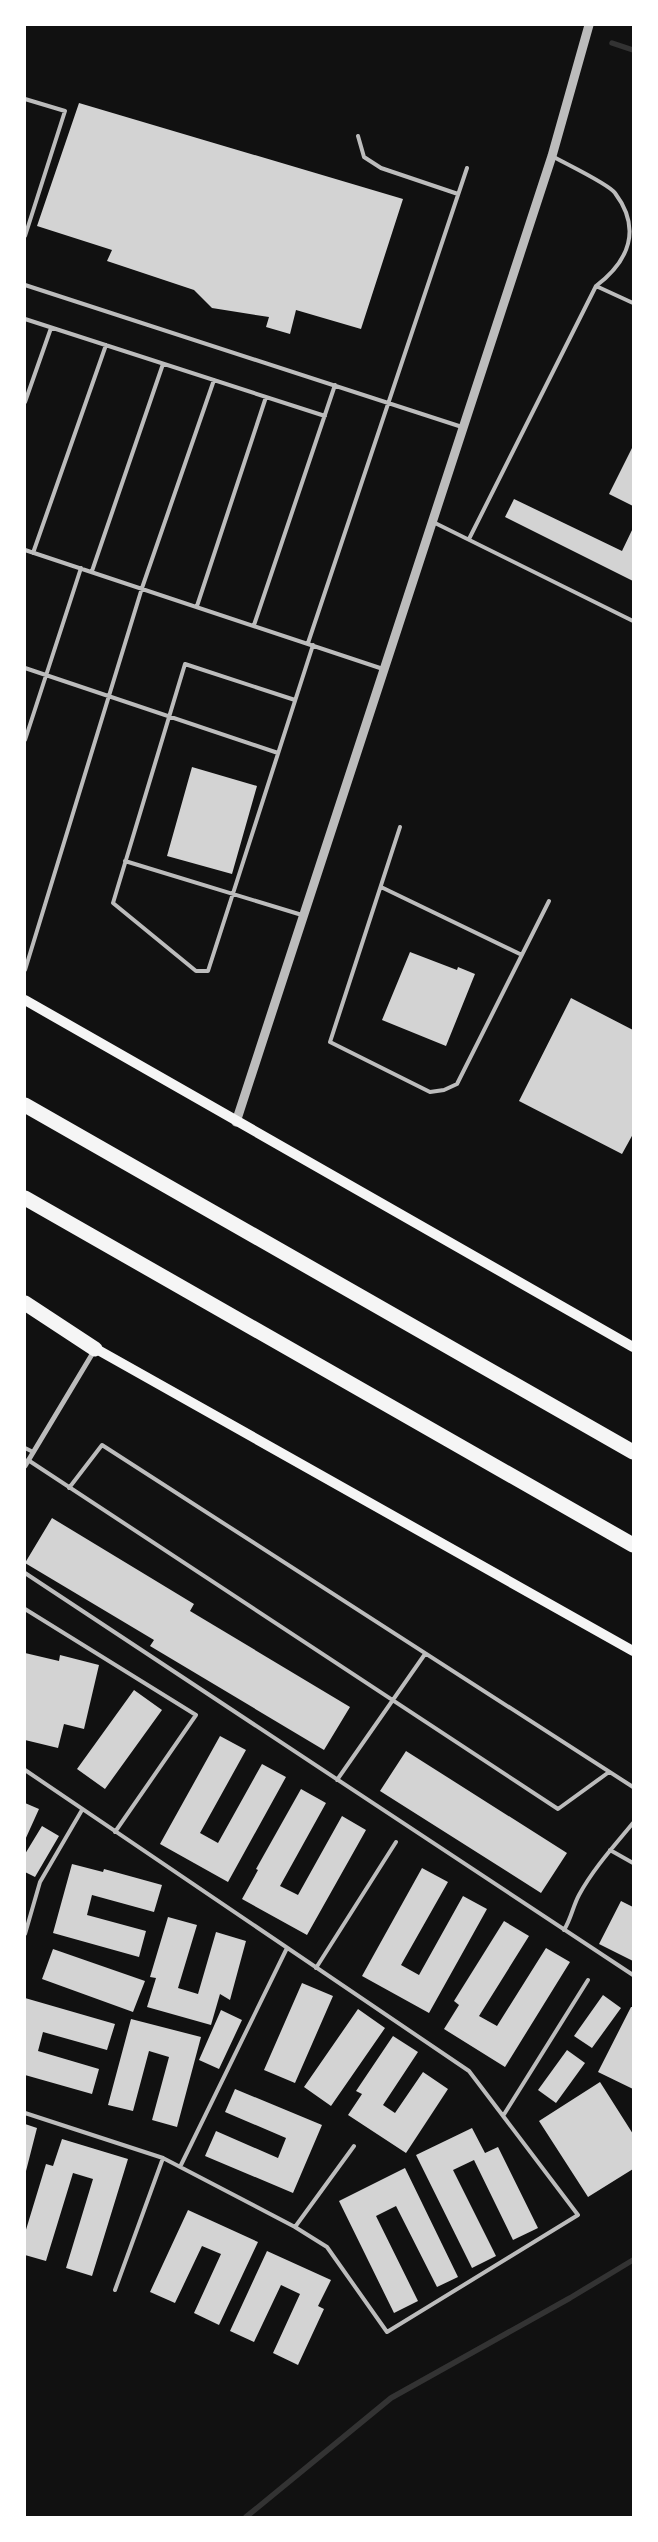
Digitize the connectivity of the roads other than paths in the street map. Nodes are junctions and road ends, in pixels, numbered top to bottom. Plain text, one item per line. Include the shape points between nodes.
1 (589, 25) edge
2 (25, 99) edge
3 (358, 136) dead end
4 (552, 156) junction
5 (467, 168) dead end
6 (458, 194) junction
7 (25, 236) edge
8 (25, 285) edge
9 (596, 286) junction
10 (633, 303) edge
11 (25, 319) edge
12 (51, 328) junction
13 (106, 346) junction
14 (164, 364) junction
15 (214, 380) junction
16 (335, 385) junction
17 (266, 397) junction
18 (25, 402) edge
19 (388, 402) junction
20 (325, 416) junction
21 (462, 426) junction
22 (431, 521) junction
23 (469, 539) junction
24 (25, 550) edge
25 (33, 553) junction
26 (81, 568) junction
27 (92, 571) junction
28 (142, 588) junction
29 (197, 606) junction
30 (633, 621) edge
31 (254, 625) junction
32 (308, 643) junction
33 (313, 645) junction
34 (25, 668) edge
35 (383, 668) junction
36 (46, 675) junction
37 (109, 696) junction
38 (296, 700) junction
39 (169, 716) junction
40 (25, 740) edge
41 (278, 753) junction
42 (400, 828) dead end
43 (125, 862) junction
44 (381, 887) junction
45 (233, 895) junction
46 (549, 901) dead end
47 (303, 915) junction
48 (522, 955) junction
49 (25, 970) edge
50 (25, 1000) edge
51 (25, 1105) edge
52 (236, 1122) junction
53 (25, 1198) edge
54 (25, 1303) edge
55 (25, 1309) edge
56 (633, 1347) edge
57 (95, 1349) junction
58 (25, 1448) edge
59 (34, 1452) junction
60 (633, 1452) edge
61 (28, 1460) junction
62 (25, 1466) edge
63 (70, 1488) junction
64 (633, 1545) edge
65 (25, 1573) edge
66 (25, 1609) edge
67 (633, 1652) edge
68 (426, 1654) junction
69 (393, 1700) junction
70 (25, 1770) edge
71 (610, 1772) junction
72 (337, 1780) junction
73 (633, 1787) edge
74 (82, 1810) junction
75 (633, 1824) edge
76 (115, 1832) junction
77 (396, 1842) dead end
78 (610, 1850) junction
79 (633, 1863) edge
80 (564, 1930) junction
81 (25, 1934) edge
82 (287, 1948) junction
83 (316, 1968) junction
84 (633, 1975) edge
85 (588, 1980) dead end
86 (25, 2113) edge
87 (502, 2116) junction
88 (354, 2146) dead end
89 (163, 2158) junction
90 (180, 2167) junction
91 (295, 2227) junction
92 (115, 2290) dead end

1 - 4 street
2 - 7 lane via 65,111
3 - 6 lane via 364,158 381,168
4 - 9 lane via 615,192 631,226 625,257
4 - 21 street
5 - 6 lane
6 - 19 lane
8 - 16 lane
9 - 10 lane
9 - 23 lane
11 - 12 lane
12 - 13 lane
12 - 18 lane
13 - 14 lane
13 - 25 lane
14 - 15 lane
14 - 27 lane
15 - 17 lane
15 - 28 lane
16 - 19 lane
16 - 20 lane
17 - 20 lane
17 - 29 lane
19 - 21 lane
19 - 32 lane
20 - 31 lane
21 - 22 street
22 - 23 lane
22 - 35 street
23 - 30 lane
24 - 25 lane
25 - 26 lane
26 - 27 lane
26 - 36 lane
27 - 28 lane
28 - 29 lane
28 - 37 lane
29 - 31 lane
31 - 32 lane
32 - 33 lane
33 - 35 lane
33 - 38 lane
34 - 36 lane
35 - 47 street
36 - 37 lane
36 - 40 lane
37 - 39 lane
37 - 49 lane
38 - 39 lane via 185,664
38 - 41 lane
39 - 41 lane
39 - 43 lane
41 - 45 lane
42 - 44 lane
43 - 45 lane
43 - 45 lane via 112,903 196,971 208,971
44 - 48 lane
44 - 48 lane via 330,1042 430,1092 457,1084
45 - 47 lane
46 - 48 lane
47 - 52 street
50 - 52 main road
51 - 60 highway
52 - 56 main road
53 - 64 highway
54 - 57 highway
55 - 57 main road
57 - 59 street
57 - 67 main road
58 - 59 lane
59 - 61 street
61 - 62 street
61 - 63 lane
63 - 68 lane via 102,1445
63 - 69 lane
65 - 72 lane
66 - 76 lane via 196,1715
68 - 69 lane
68 - 71 lane
69 - 71 lane via 558,1809
69 - 72 lane
70 - 74 lane
71 - 73 lane
72 - 80 lane
74 - 76 lane
74 - 81 lane via 40,1882
75 - 78 lane
76 - 82 lane
77 - 83 lane
78 - 79 lane
78 - 80 lane via 578,1895
80 - 84 lane
82 - 83 lane
82 - 90 lane
83 - 87 lane via 468,2071
85 - 87 lane
86 - 89 lane
87 - 91 lane via 578,2216 387,2332 327,2247
88 - 91 lane
89 - 90 lane
89 - 92 lane
90 - 91 lane

